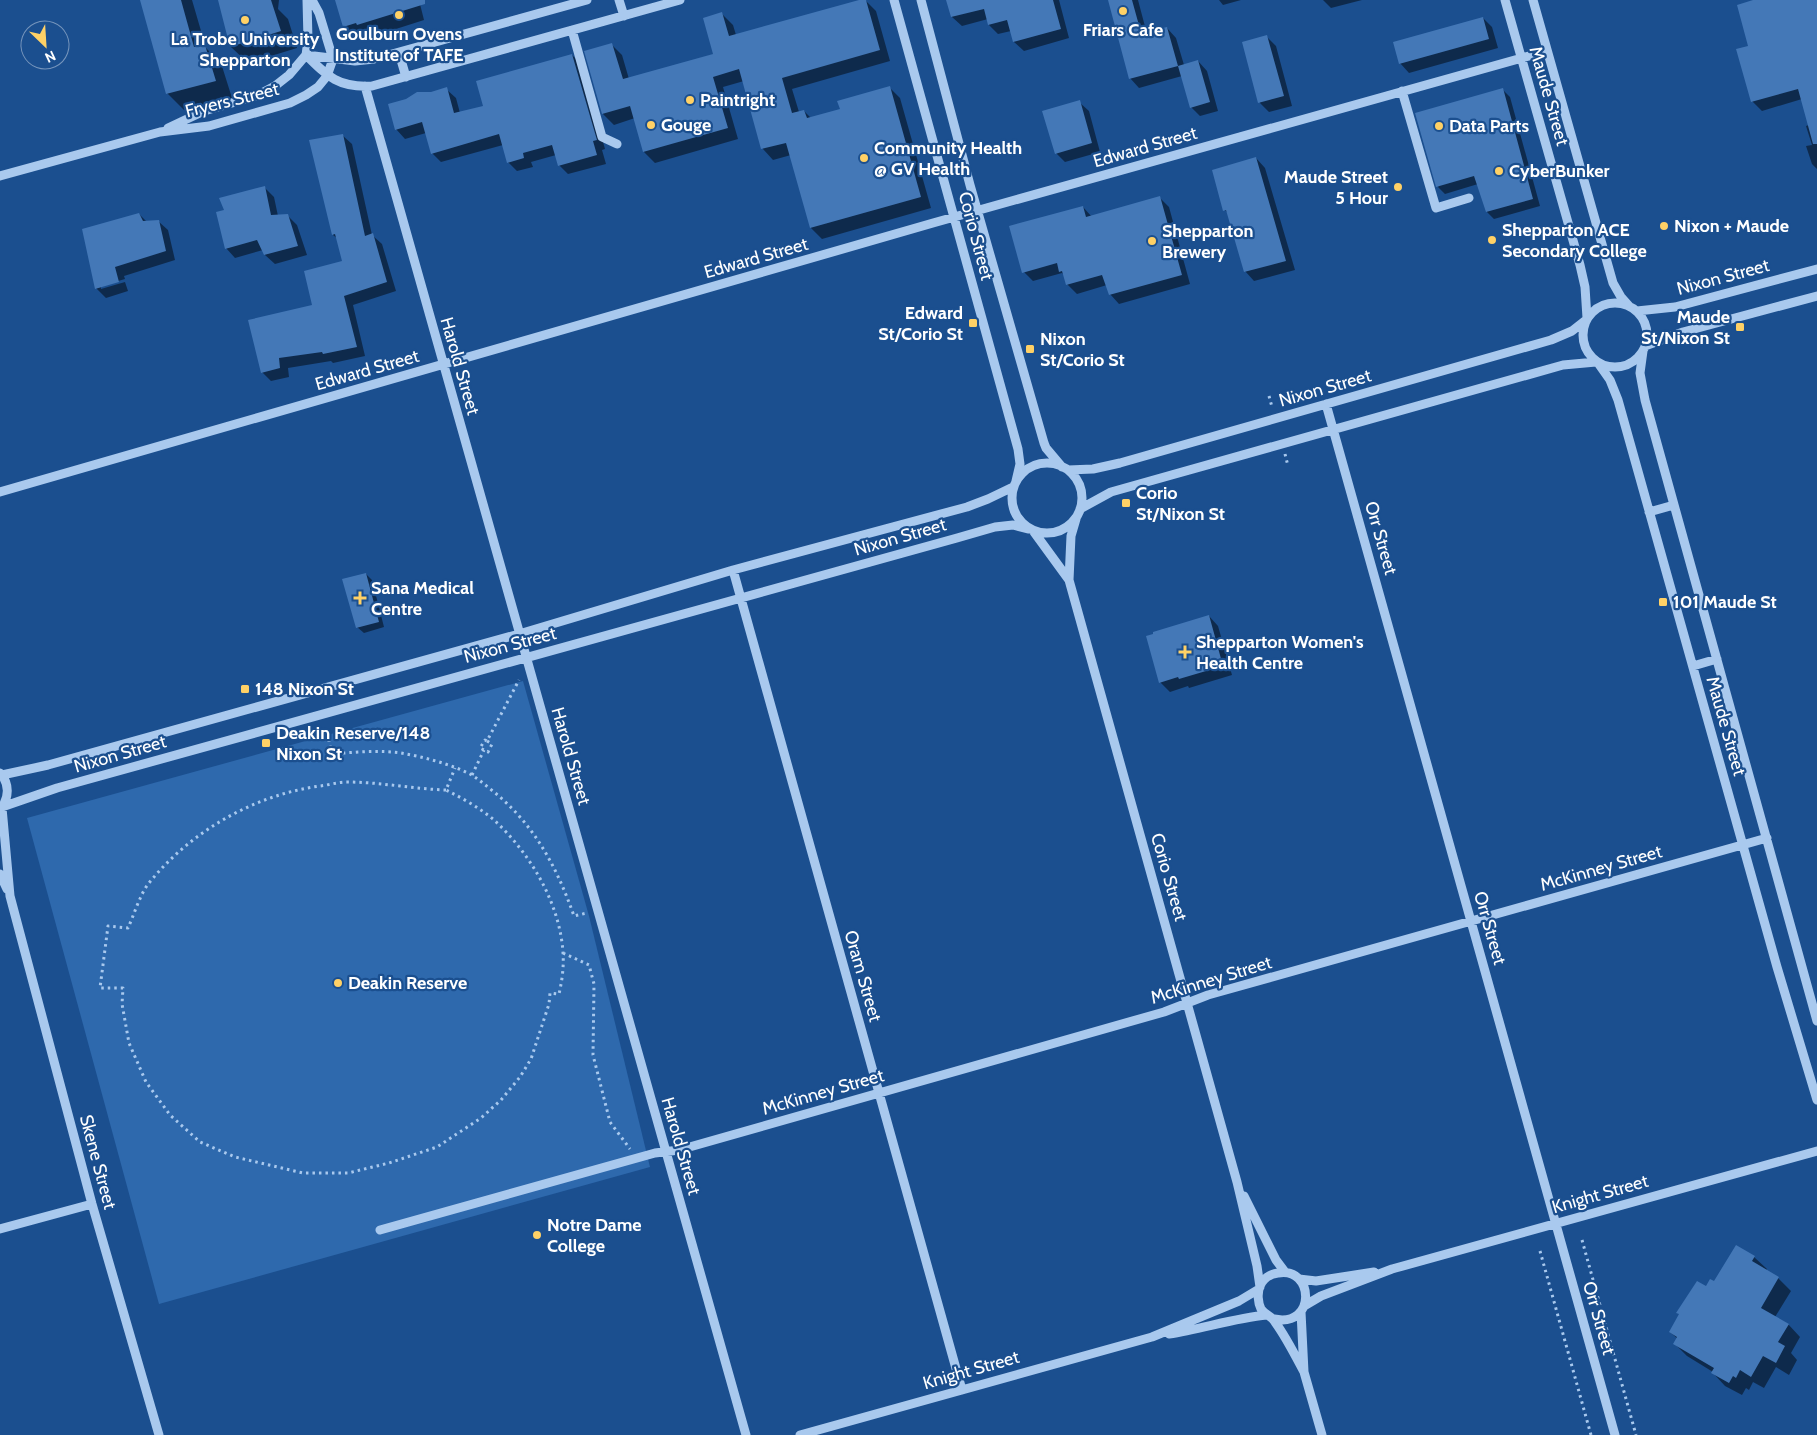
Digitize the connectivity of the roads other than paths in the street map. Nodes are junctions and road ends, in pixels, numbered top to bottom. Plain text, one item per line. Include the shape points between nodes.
1 (306, 0) edge
2 (312, 0) edge
3 (587, 0) edge
4 (619, 0) edge
5 (680, 0) edge
6 (894, 0) edge
7 (921, 0) edge
8 (1505, 0) edge
9 (1533, 0) edge
10 (624, 16) junction
11 (572, 30) junction
12 (1547, 51) junction
13 (399, 53) junction
14 (306, 55) junction
15 (1521, 58) junction
16 (333, 59) junction
17 (327, 76) junction
18 (406, 77) junction
19 (365, 86) junction
20 (1402, 91) junction
21 (160, 132) junction
22 (617, 144) dead end
23 (0, 176) edge
24 (1469, 198) dead end
25 (978, 211) junction
26 (954, 218) junction
27 (1817, 269) edge
28 (1817, 296) edge
29 (1632, 308) junction
30 (1586, 319) junction
31 (1644, 349) junction
32 (1597, 363) junction
33 (443, 365) junction
34 (1326, 404) junction
35 (1334, 430) junction
36 (1065, 469) junction
37 (1014, 484) junction
38 (0, 492) edge
39 (1674, 505) junction
40 (1649, 512) junction
41 (1078, 513) junction
42 (1031, 530) junction
43 (733, 570) junction
44 (1069, 580) junction
45 (742, 599) junction
46 (519, 634) junction
47 (526, 658) junction
48 (1717, 659) junction
49 (1693, 666) junction
50 (1, 774) edge
51 (1, 808) edge
52 (1767, 838) junction
53 (1743, 845) junction
54 (0, 874) edge
55 (10, 896) junction
56 (1471, 921) junction
57 (1187, 1003) junction
58 (1817, 1021) edge
59 (879, 1092) junction
60 (1817, 1100) edge
61 (1817, 1151) edge
62 (666, 1153) junction
63 (1237, 1182) junction
64 (92, 1204) junction
65 (1556, 1223) junction
66 (0, 1229) edge
67 (380, 1230) dead end
68 (1392, 1269) junction
69 (1285, 1272) junction
70 (1299, 1279) junction
71 (1259, 1288) junction
72 (1303, 1309) junction
73 (1270, 1317) junction
74 (1152, 1337) junction
75 (1304, 1372) junction
76 (962, 1390) junction
77 (159, 1435) edge
78 (746, 1435) edge
79 (800, 1435) edge
80 (1322, 1435) edge
81 (1615, 1435) edge

1 - 14 street
2 - 16 street
3 - 13 street
4 - 10 street
5 - 10 street
6 - 26 street, Corio Street
7 - 25 street, Corio Street
8 - 15 street, Maude Street
9 - 12 street, Maude Street
10 - 11 street
11 - 18 street
11 - 22 street via 602,137
12 - 15 street, Edward Street
12 - 29 street, Maude Street via 1613,283
13 - 16 street via 355,61
13 - 18 street
14 - 16 street
14 - 17 street
14 - 21 street, Fryers Street via 290,75 275,86 256,96 204,111
15 - 20 street, Edward Street
15 - 30 street, Maude Street via 1580,265 1585,287
16 - 17 street
17 - 19 street via 340,83
17 - 21 street, Fryers Street via 318,87 290,103 209,126
18 - 19 street
19 - 33 street, Harold Street
20 - 24 street via 1436,208
20 - 25 street, Edward Street
21 - 23 street, Fryers Street
25 - 26 street, Edward Street
25 - 36 street, Corio Street via 1044,443
26 - 33 street, Edward Street
26 - 37 street, Corio Street via 1018,449 1020,464
27 - 29 street, Nixon Street via 1675,307
28 - 31 street via 1683,332
29 - 30 street via 1617,303 1606,304 1595,309
29 - 31 street via 1646,328
30 - 32 street via 1582,338 1584,347
30 - 34 street, Nixon Street via 1572,331 1551,340
31 - 32 street via 1636,360 1617,368
31 - 39 street, Maude Street via 1640,373 1644,400
32 - 35 street via 1563,365
32 - 40 street, Maude Street via 1610,380 1618,400
33 - 38 street, Edward Street
33 - 46 street, Harold Street
34 - 35 street, Orr Street
34 - 36 street, Nixon Street via 1120,463 1093,469
35 - 41 street via 1111,492
35 - 56 street, Orr Street
36 - 37 street via 1050,463 1036,465 1024,471
36 - 41 street via 1080,488 1082,498
37 - 42 street via 1013,511 1019,521
37 - 43 street, Nixon Street via 967,507
39 - 40 street
39 - 48 street, Maude Street
40 - 49 street, Maude Street
41 - 42 street via 1069,526 1058,531 1046,534
41 - 44 street, Corio Street via 1071,536
42 - 44 street, Corio Street
42 - 45 street, Nixon Street via 1013,525 994,528
43 - 45 street, Oram Street
43 - 46 street, Nixon Street
44 - 57 street, Corio Street
45 - 47 street, Nixon Street
45 - 59 street, Oram Street
46 - 47 street, Harold Street
46 - 50 street, Nixon Street via 48,765
47 - 51 street, Nixon Street via 67,785
47 - 62 street, Harold Street
48 - 49 street
48 - 52 street, Maude Street
49 - 53 street, Maude Street
50 - 51 street, Skene Street via 8,791
51 - 55 street, Skene Street
52 - 53 street, McKinney Street
52 - 58 street, Maude Street
53 - 56 street, McKinney Street
53 - 60 street, Maude Street
54 - 55 street, Skene Street
55 - 64 street, Skene Street
56 - 57 street, McKinney Street
56 - 65 street, Orr Street
57 - 59 street, McKinney Street
57 - 63 street, Corio Street
59 - 62 street, McKinney Street
59 - 76 street, Oram Street
61 - 65 street, Knight Street
62 - 67 street, McKinney Street via 655,1153
62 - 78 street, Harold Street
63 - 69 street, Corio Street
63 - 71 street, Corio Street via 1257,1266
64 - 66 street
64 - 77 street, Skene Street
65 - 68 street, Knight Street
65 - 81 street, Orr Street
68 - 70 street, Knight Street via 1316,1281
68 - 72 street, Knight Street via 1321,1296
69 - 70 street
69 - 71 street via 1270,1275
70 - 72 street via 1306,1291
71 - 73 street via 1259,1303
71 - 74 street, Knight Street via 1239,1301
72 - 73 street via 1288,1320
72 - 75 street
73 - 74 street, Knight Street via 1244,1317 1198,1330
73 - 75 street
74 - 76 street, Knight Street
75 - 80 street
76 - 79 street, Knight Street

